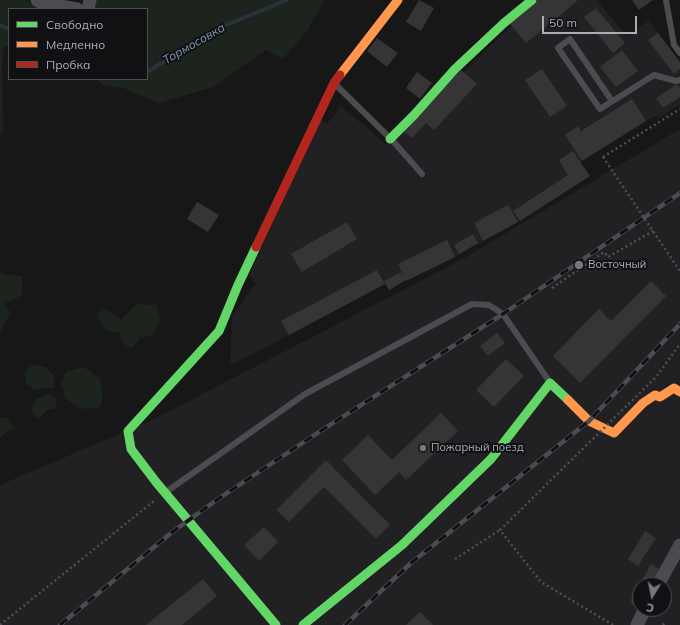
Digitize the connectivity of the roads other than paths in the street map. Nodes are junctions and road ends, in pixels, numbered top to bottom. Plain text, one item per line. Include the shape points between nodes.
1 (37, 0) edge
2 (398, 0) edge
3 (532, 0) edge
4 (666, 0) edge
5 (72, 8) edge
6 (680, 53) edge
7 (680, 80) edge
8 (334, 83) junction
9 (612, 101) junction
10 (390, 139) junction
11 (422, 174) dead end
12 (550, 383) junction
13 (680, 392) edge
14 (165, 492) junction
15 (680, 545) edge
16 (662, 577) edge
17 (276, 625) edge
18 (303, 625) edge

1 - 5 street
2 - 8 street
3 - 10 street via 455,69
4 - 6 lane via 674,45
7 - 9 lane via 654,75
8 - 10 lane
8 - 14 street via 238,285 219,331 128,431 131,449
9 - 9 lane via 600,109 558,48 570,39
10 - 11 lane
12 - 13 street via 589,421 614,433 643,403 655,395 660,397 674,388
12 - 14 lane via 503,314 489,305 472,304 306,394
12 - 18 street via 485,464 402,545
14 - 17 street
15 - 16 street

